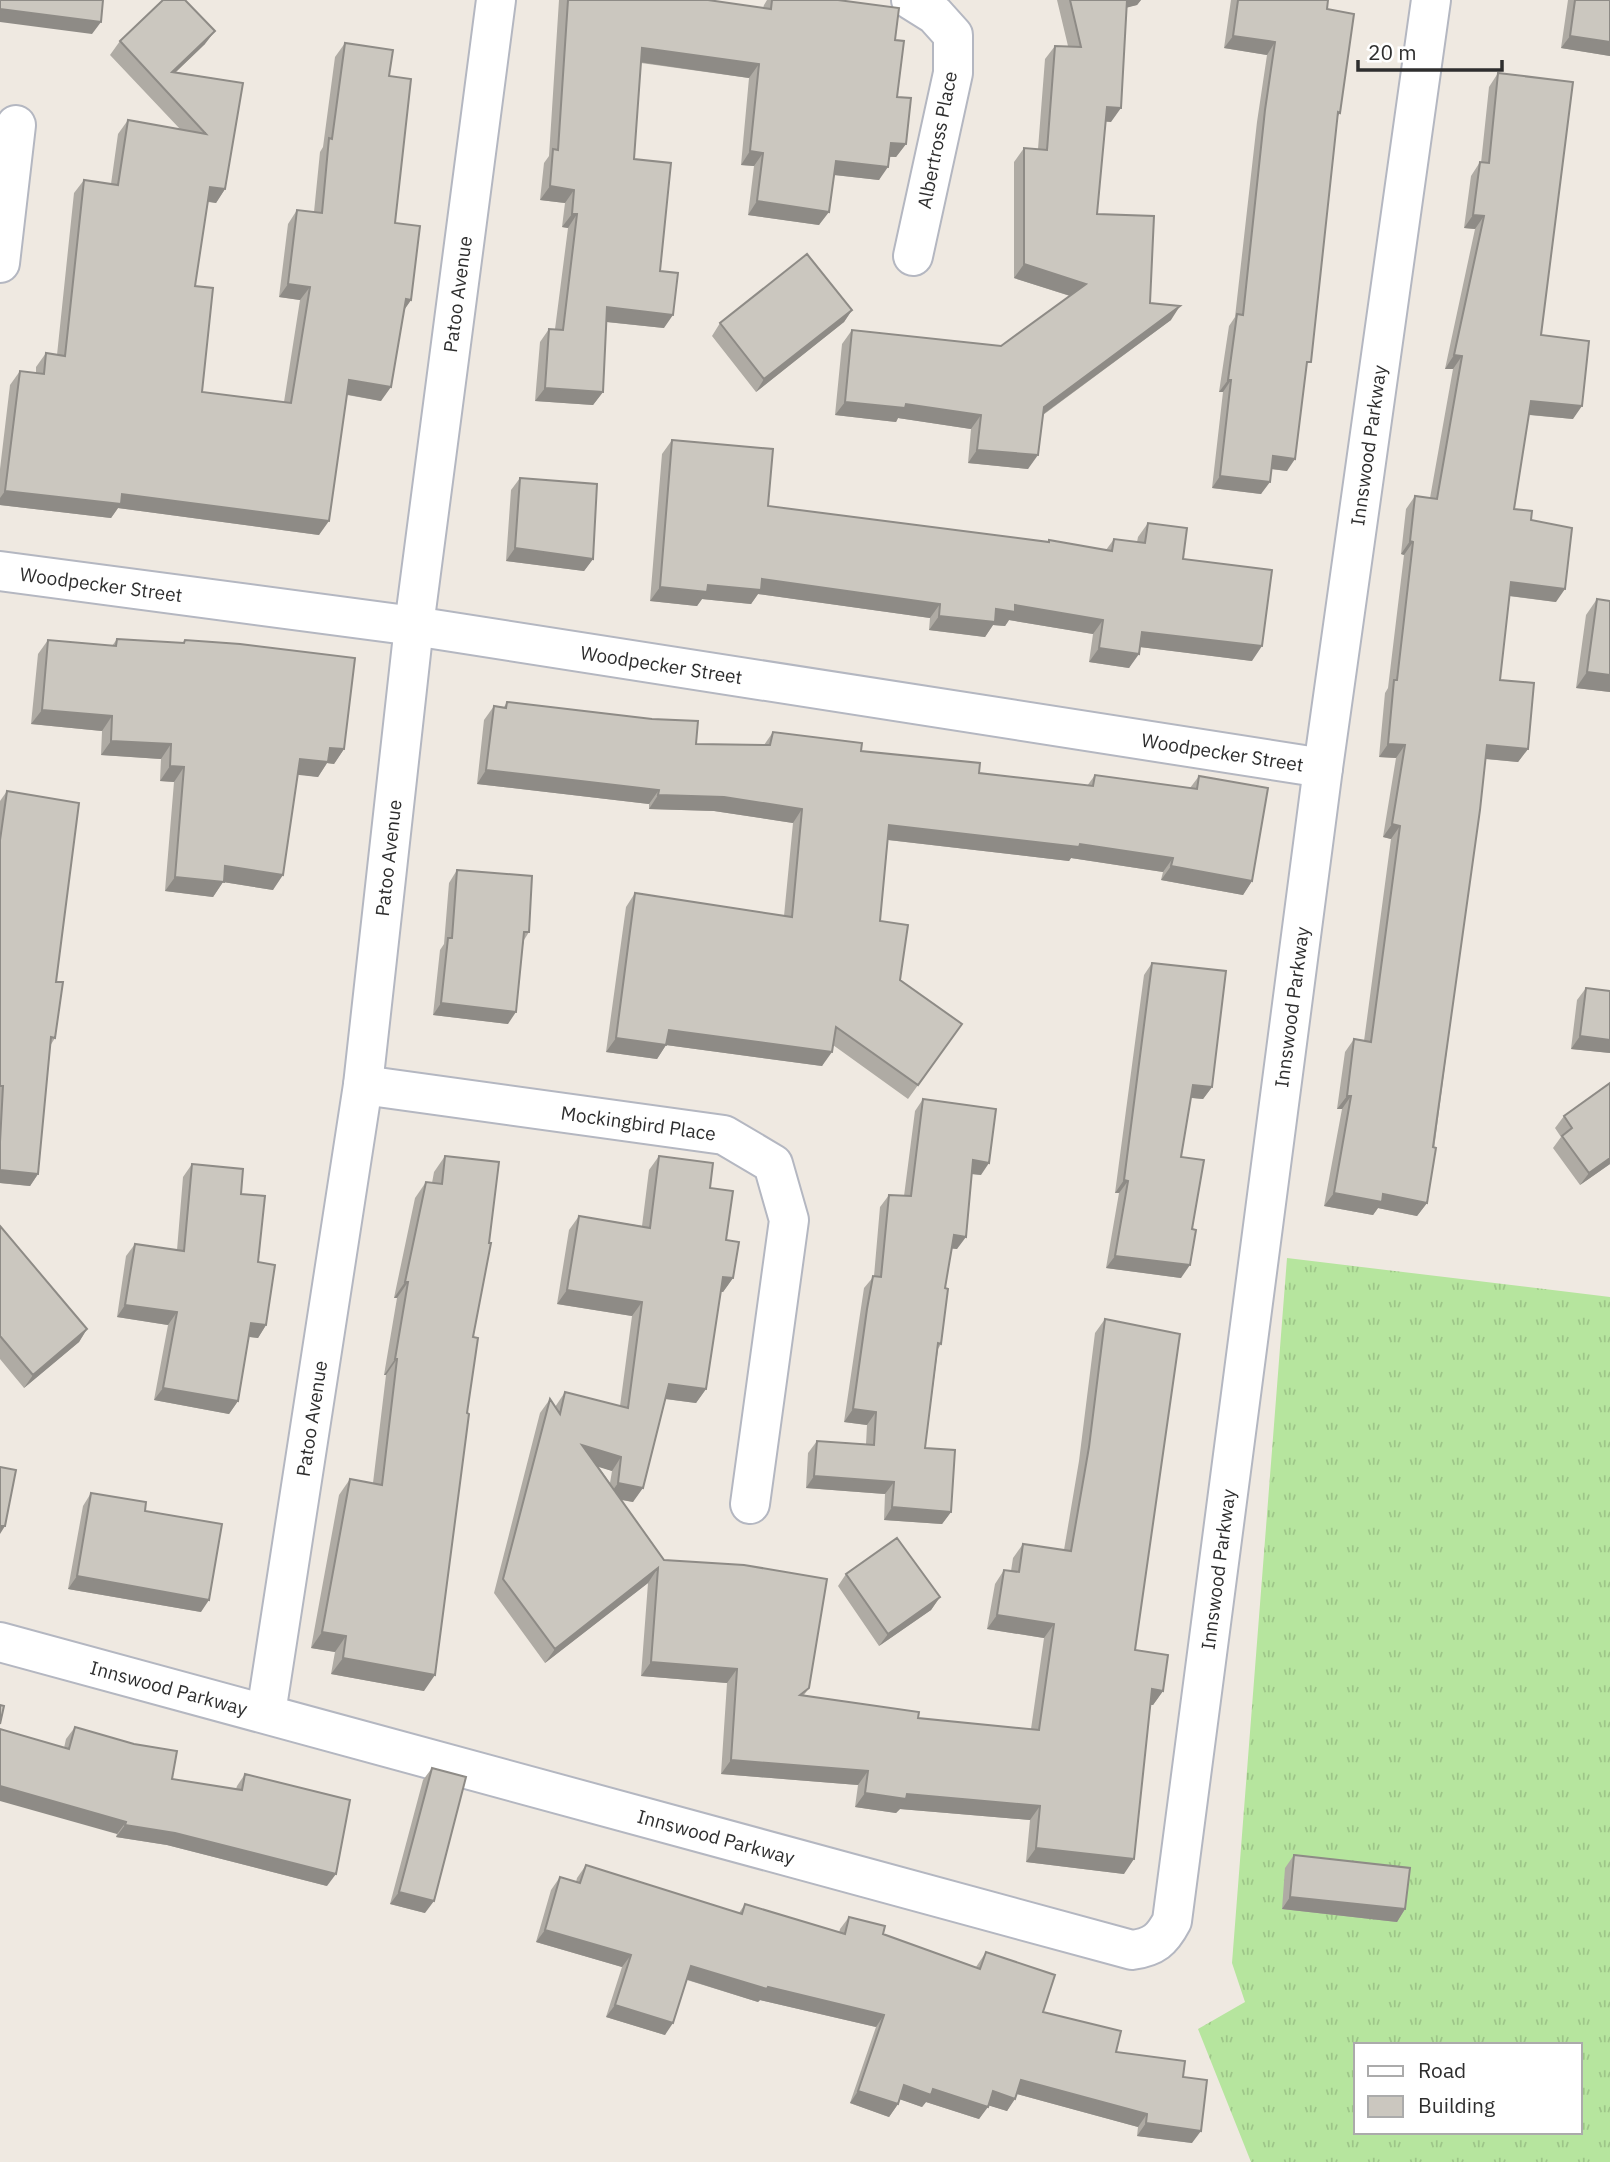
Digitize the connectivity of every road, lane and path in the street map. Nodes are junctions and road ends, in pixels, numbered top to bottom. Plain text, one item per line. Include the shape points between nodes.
1 (496, 0) edge
2 (911, 0) edge
3 (1431, 0) edge
4 (16, 125) dead end
5 (913, 256) dead end
6 (0, 263) edge
7 (0, 571) edge
8 (414, 626) junction
9 (1323, 768) junction
10 (363, 1085) junction
11 (750, 1504) dead end
12 (0, 1642) edge
13 (266, 1713) junction

1 - 8 street, Patoo Avenue
2 - 5 street, Albertross Place via 934,15 953,36 953,73
3 - 9 street, Innswood Parkway
4 - 6 street
7 - 8 street, Woodpecker Street
8 - 9 street, Woodpecker Street
8 - 10 street, Patoo Avenue
9 - 13 street, Innswood Parkway via 1172,1921 1162,1939 1149,1948 1132,1950
10 - 11 street, Mockingbird Place via 724,1135 774,1164 789,1220
10 - 13 street, Patoo Avenue
12 - 13 street, Innswood Parkway

